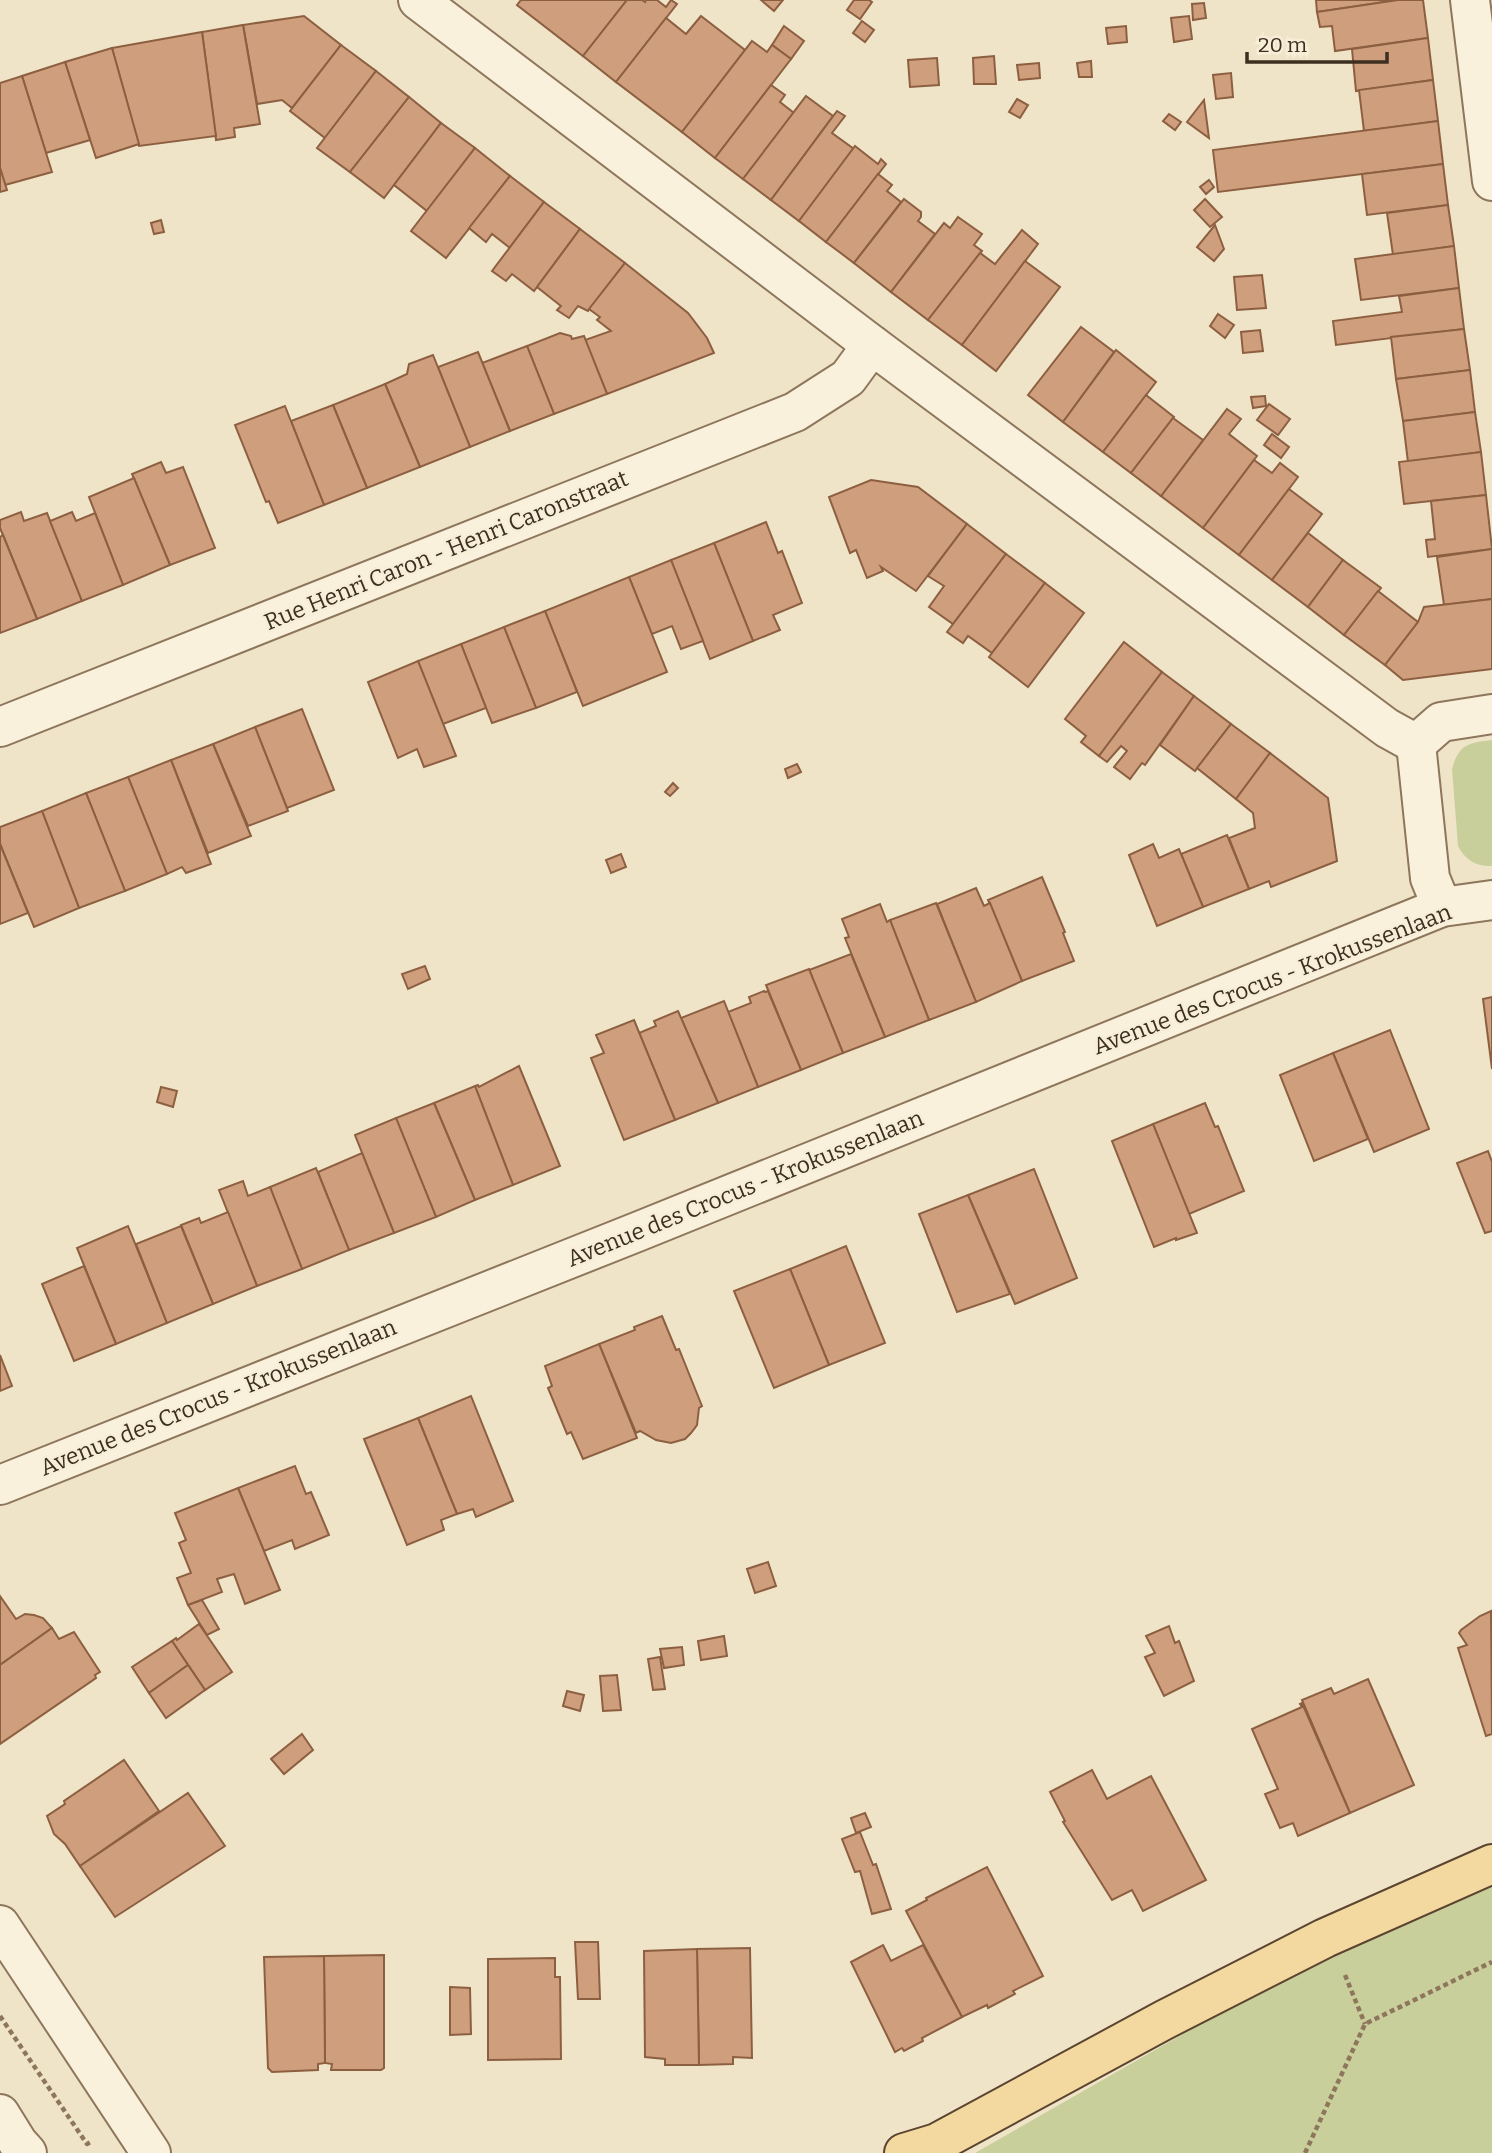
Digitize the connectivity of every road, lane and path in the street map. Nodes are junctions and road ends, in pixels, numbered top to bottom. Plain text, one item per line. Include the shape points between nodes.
1 (418, 0) edge
2 (1470, 0) edge
3 (1492, 181) edge
4 (872, 345) junction
5 (1492, 713) edge
6 (0, 727) edge
7 (1416, 744) junction
8 (1492, 900) edge
9 (1442, 907) junction
10 (0, 1485) edge
11 (1492, 1864) edge
12 (0, 1925) edge
13 (1492, 1962) edge
14 (0, 2015) edge
15 (50, 2088) dead end
16 (151, 2153) edge
17 (904, 2153) edge
18 (1305, 2153) edge

1 - 4 street
2 - 3 street
4 - 6 street, Rue Henri Caron - Henri Caronstraat via 848,378 795,412
4 - 7 street via 1387,728
5 - 7 street via 1441,722
7 - 9 street via 1430,878
8 - 9 street, Avenue des Crocus - Krokussenlaan
9 - 10 street, Avenue des Crocus - Krokussenlaan
11 - 17 main road via 1325,1938 937,2143
12 - 16 street
13 - 18 path via 1365,2024
14 - 15 path

